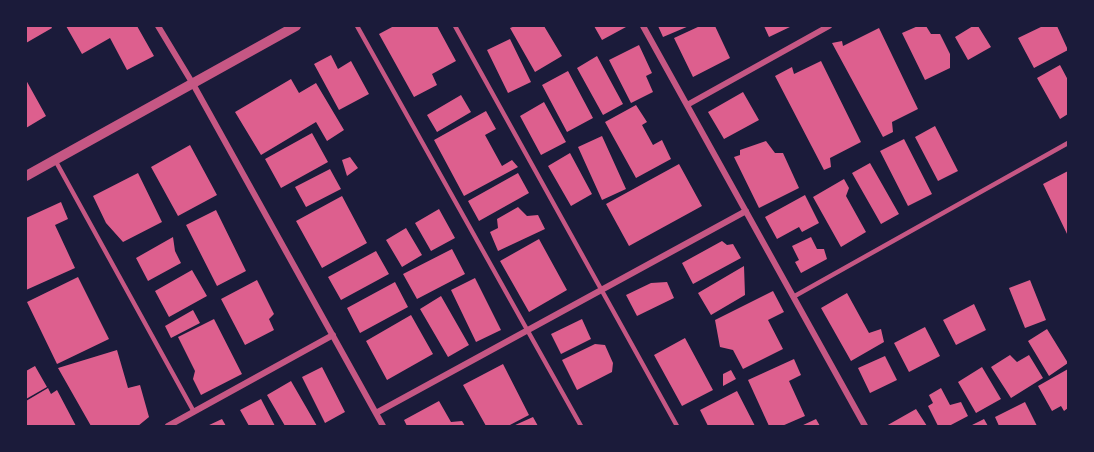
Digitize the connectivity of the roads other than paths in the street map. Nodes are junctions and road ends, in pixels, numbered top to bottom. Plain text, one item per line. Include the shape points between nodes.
1 (158, 26) edge
2 (296, 26) edge
3 (357, 26) edge
4 (455, 26) edge
5 (643, 26) edge
6 (829, 26) edge
7 (192, 84) junction
8 (687, 105) junction
9 (1068, 143) edge
10 (55, 160) junction
11 (26, 177) edge
12 (746, 211) junction
13 (602, 290) junction
14 (793, 297) junction
15 (527, 331) junction
16 (333, 335) junction
17 (194, 412) junction
18 (376, 413) junction
19 (168, 426) edge
20 (383, 426) edge
21 (581, 426) edge
22 (678, 426) edge
23 (865, 426) edge

1 - 7 street
2 - 7 street
3 - 15 lane
4 - 13 lane
5 - 8 street
6 - 8 street
7 - 10 street
7 - 16 street
8 - 12 street
9 - 14 lane
10 - 11 street
10 - 17 lane
12 - 13 street
12 - 14 street
13 - 15 street
13 - 22 lane
14 - 23 street
15 - 18 street
15 - 21 lane
16 - 17 street
16 - 18 street
17 - 19 street
18 - 20 street

